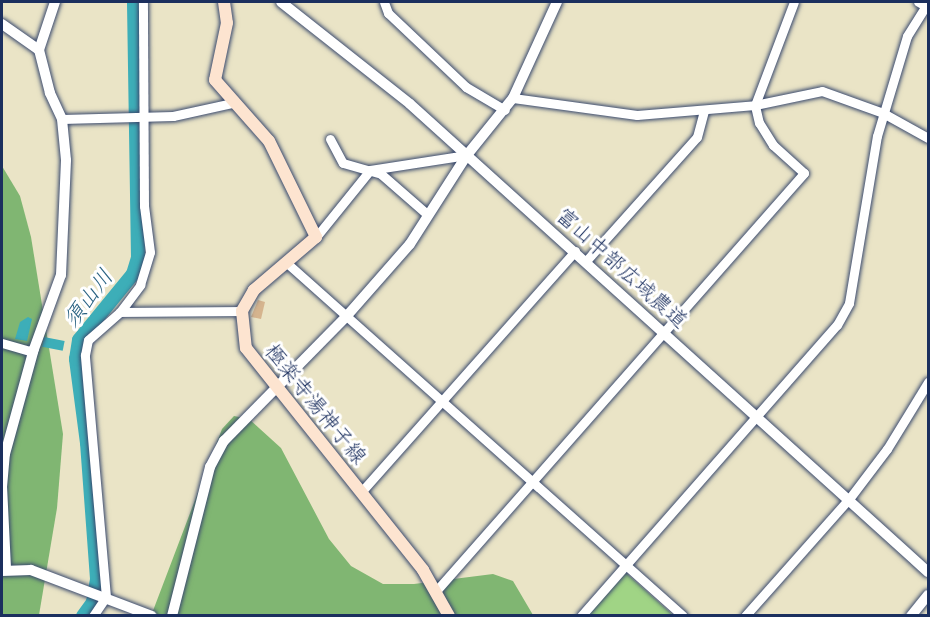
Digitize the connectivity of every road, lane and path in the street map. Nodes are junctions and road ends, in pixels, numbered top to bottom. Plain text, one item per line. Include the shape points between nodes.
1 (55, 2) edge
2 (143, 2) edge
3 (224, 2) edge
4 (281, 2) edge
5 (384, 2) edge
6 (557, 2) edge
7 (794, 2) edge
8 (926, 4) edge
9 (2, 24) edge
10 (39, 50) junction
11 (513, 98) junction
12 (232, 103) junction
13 (755, 105) junction
14 (504, 110) junction
15 (704, 111) junction
16 (883, 113) junction
17 (145, 118) junction
18 (62, 119) junction
19 (928, 138) edge
20 (330, 139) dead end
21 (467, 155) junction
22 (370, 170) junction
23 (428, 216) junction
24 (315, 237) junction
25 (575, 251) junction
26 (586, 261) junction
27 (288, 264) junction
28 (242, 311) junction
29 (120, 312) junction
30 (345, 318) junction
31 (664, 333) junction
32 (2, 343) edge
33 (33, 352) junction
34 (928, 382) edge
35 (277, 389) junction
36 (441, 402) junction
37 (756, 416) junction
38 (3, 454) edge
39 (533, 481) junction
40 (2, 487) edge
41 (362, 491) junction
42 (849, 499) junction
43 (626, 564) junction
44 (4, 569) edge
45 (928, 572) edge
46 (435, 591) junction
47 (928, 595) edge
48 (106, 597) junction
49 (93, 615) edge
50 (152, 615) edge
51 (172, 615) edge
52 (449, 615) edge
53 (581, 615) edge
54 (683, 615) edge
55 (746, 615) edge
56 (911, 615) edge

1 - 10 street
2 - 17 street
3 - 12 main road via 227,22 215,80
4 - 21 street, 富山中部広域農道 via 410,104
5 - 14 street via 388,13 466,87
6 - 11 street
7 - 13 street
8 - 16 street via 907,36
9 - 10 street
10 - 18 street via 50,93
11 - 14 street
11 - 15 street via 637,115
12 - 17 street
12 - 24 main road via 268,141
13 - 15 street
13 - 16 street via 822,91
13 - 31 street via 759,123 773,145 804,173
14 - 21 street
15 - 26 street via 698,137
16 - 19 street
16 - 37 street via 849,303 837,325
17 - 18 street
17 - 29 street via 144,206 150,252 140,285
18 - 33 street via 66,160 61,275
20 - 22 street via 343,163
21 - 22 street
21 - 23 street
21 - 25 street, 富山中部広域農道
22 - 23 street via 381,174
22 - 24 street
23 - 30 street via 410,244
24 - 27 main road
25 - 26 street, 富山中部広域農道
25 - 36 street
26 - 31 street, 富山中部広域農道
27 - 28 main road via 254,290
27 - 30 street
28 - 29 street
28 - 35 main road, 極楽寺湯神子線 via 246,348
29 - 48 street via 88,340 85,355
30 - 35 street
30 - 36 street
31 - 37 street, 富山中部広域農道
31 - 39 street
32 - 33 street
33 - 38 street
34 - 42 street via 887,449
35 - 41 main road, 極楽寺湯神子線
35 - 51 street via 224,441 210,467
36 - 39 street
36 - 41 street
37 - 42 street, 富山中部広域農道
37 - 43 street
38 - 40 street
39 - 43 street
39 - 46 street
40 - 44 street
41 - 46 main road, 極楽寺湯神子線
42 - 45 street, 富山中部広域農道
42 - 55 street
43 - 53 street
43 - 54 street
44 - 48 street via 31,570
46 - 52 main road, 極楽寺湯神子線
47 - 56 street
48 - 49 street
48 - 50 street

